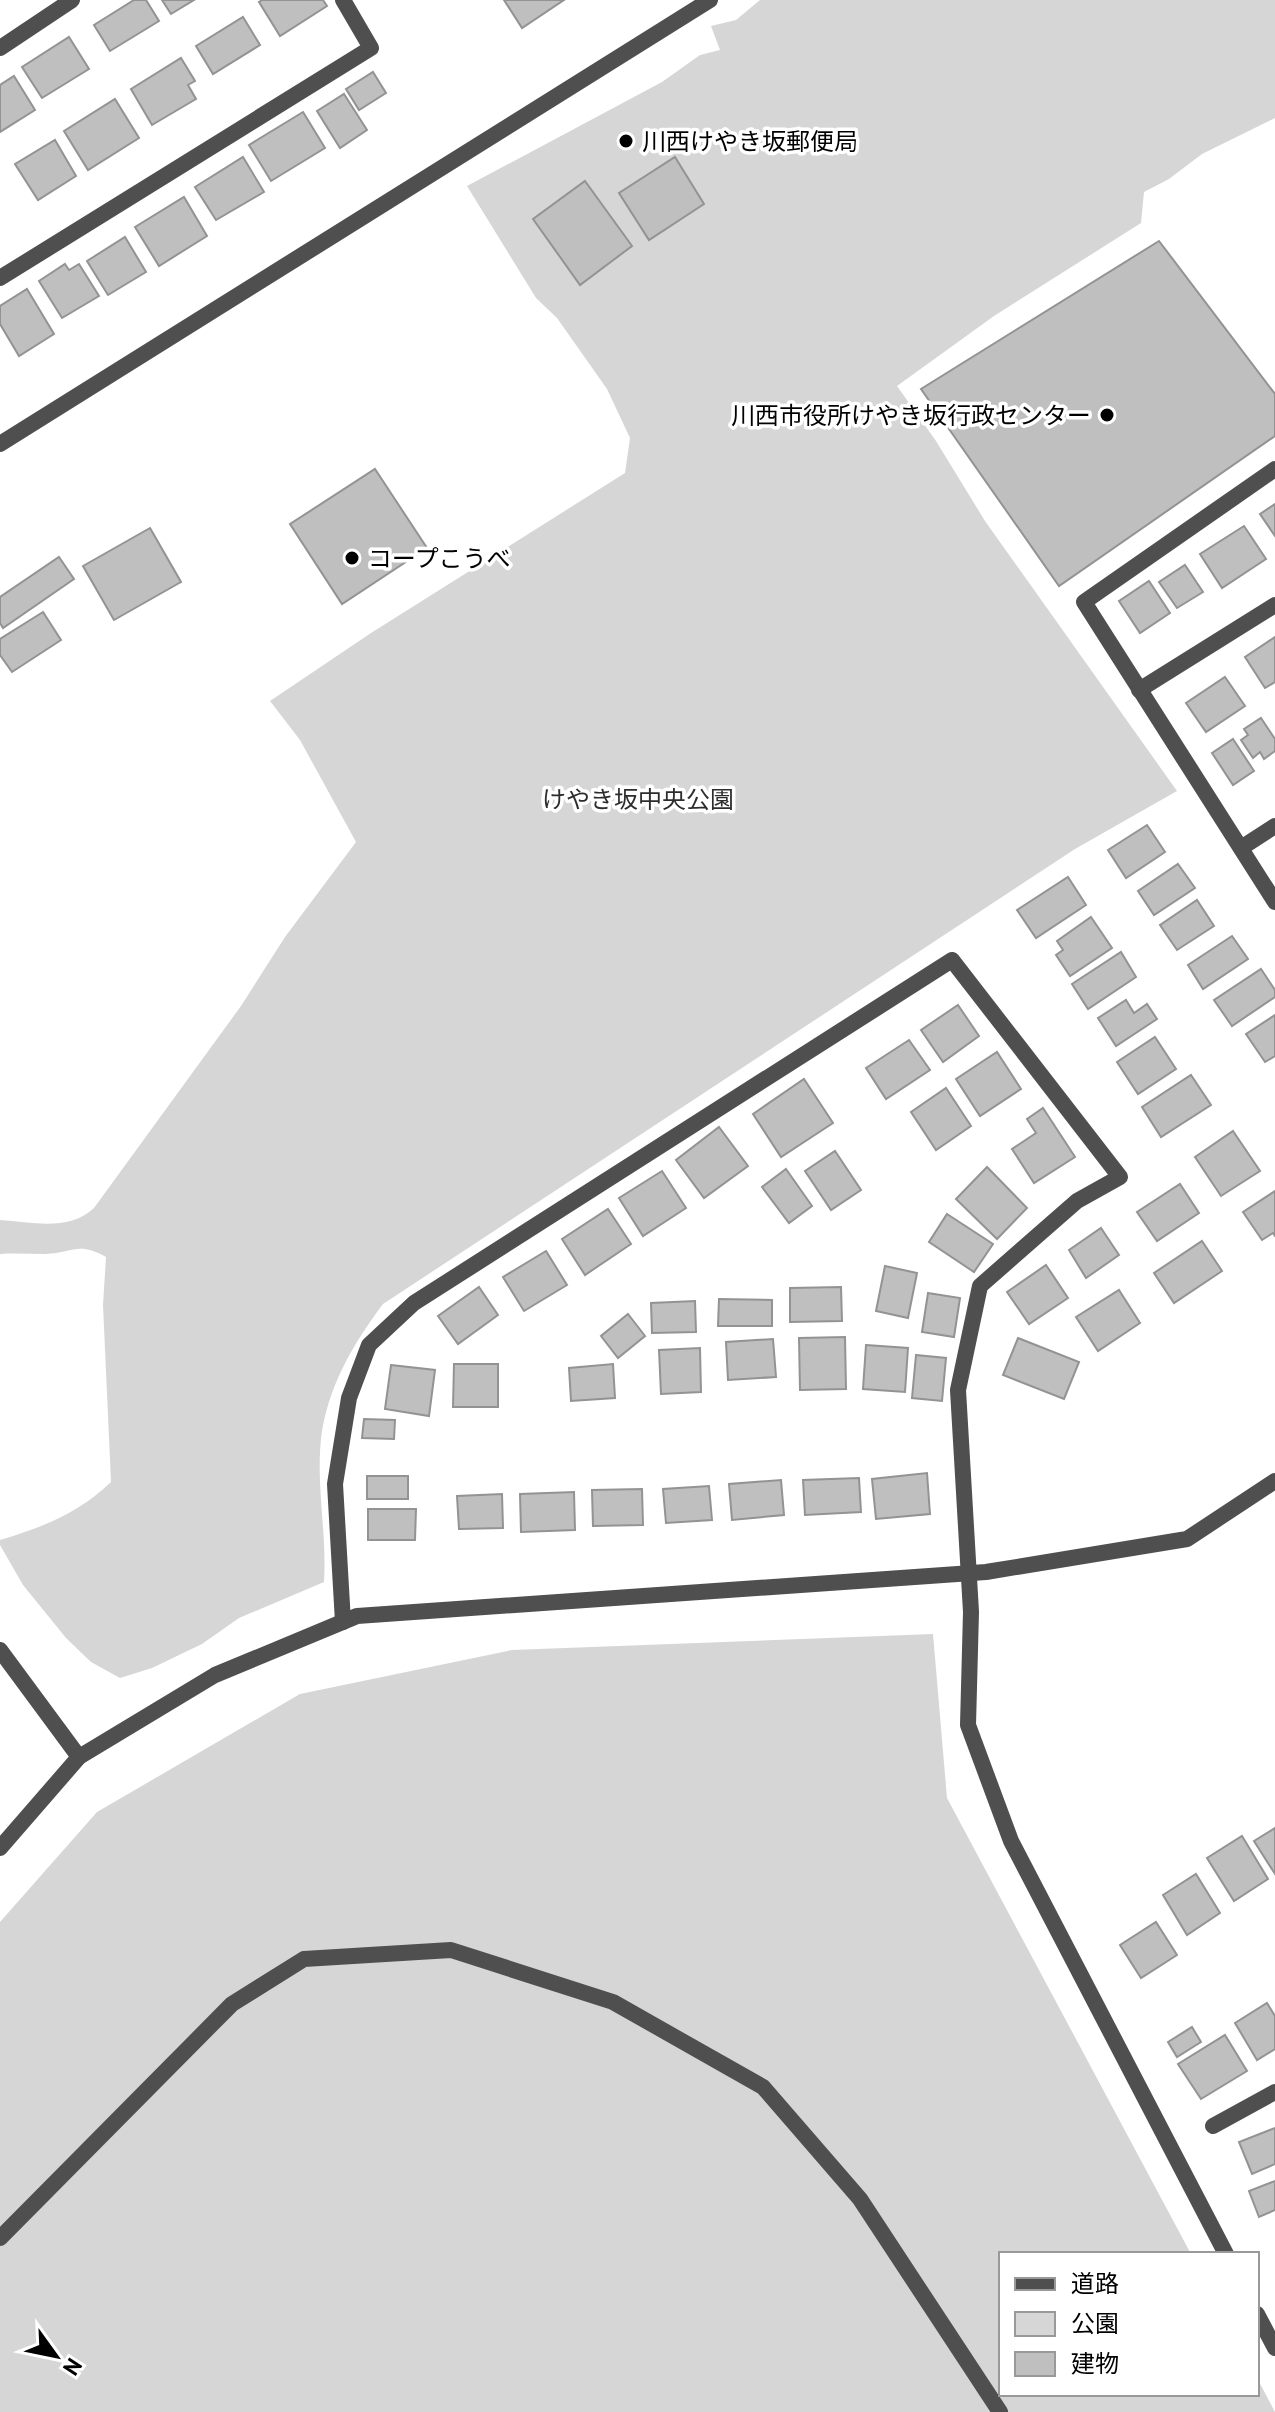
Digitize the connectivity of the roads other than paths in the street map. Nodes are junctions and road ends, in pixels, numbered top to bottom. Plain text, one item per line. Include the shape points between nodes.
1 (72, 0) edge
2 (343, 0) edge
3 (710, 0) edge
4 (0, 48) edge
5 (0, 278) edge
6 (0, 444) edge
7 (1275, 469) edge
8 (1275, 605) edge
9 (1139, 690) junction
10 (1275, 826) edge
11 (1241, 848) junction
12 (1275, 902) edge
13 (1275, 1481) edge
14 (969, 1573) junction
15 (343, 1622) junction
16 (0, 1650) edge
17 (79, 1757) junction
18 (0, 1848) edge
19 (1275, 2092) edge
20 (1213, 2126) dead end
21 (0, 2238) edge
22 (1225, 2252) edge
23 (1259, 2318) edge
24 (1275, 2348) edge
25 (1000, 2412) edge

1 - 4 street
2 - 5 street via 371,48
3 - 6 street
7 - 9 street via 1084,602
8 - 9 street
9 - 11 street
10 - 11 street
11 - 12 street
13 - 14 street via 1187,1539
14 - 15 street via 357,1616
14 - 15 street via 958,1390 980,1286 1077,1201 1120,1177 952,960 414,1303 369,1345 349,1398 335,1484
14 - 22 street via 968,1725 1011,1841
15 - 17 street via 215,1675
16 - 17 street
17 - 18 street
19 - 20 street
21 - 25 street via 232,2004 304,1959 451,1950 613,2002 763,2087 860,2199
23 - 24 street

